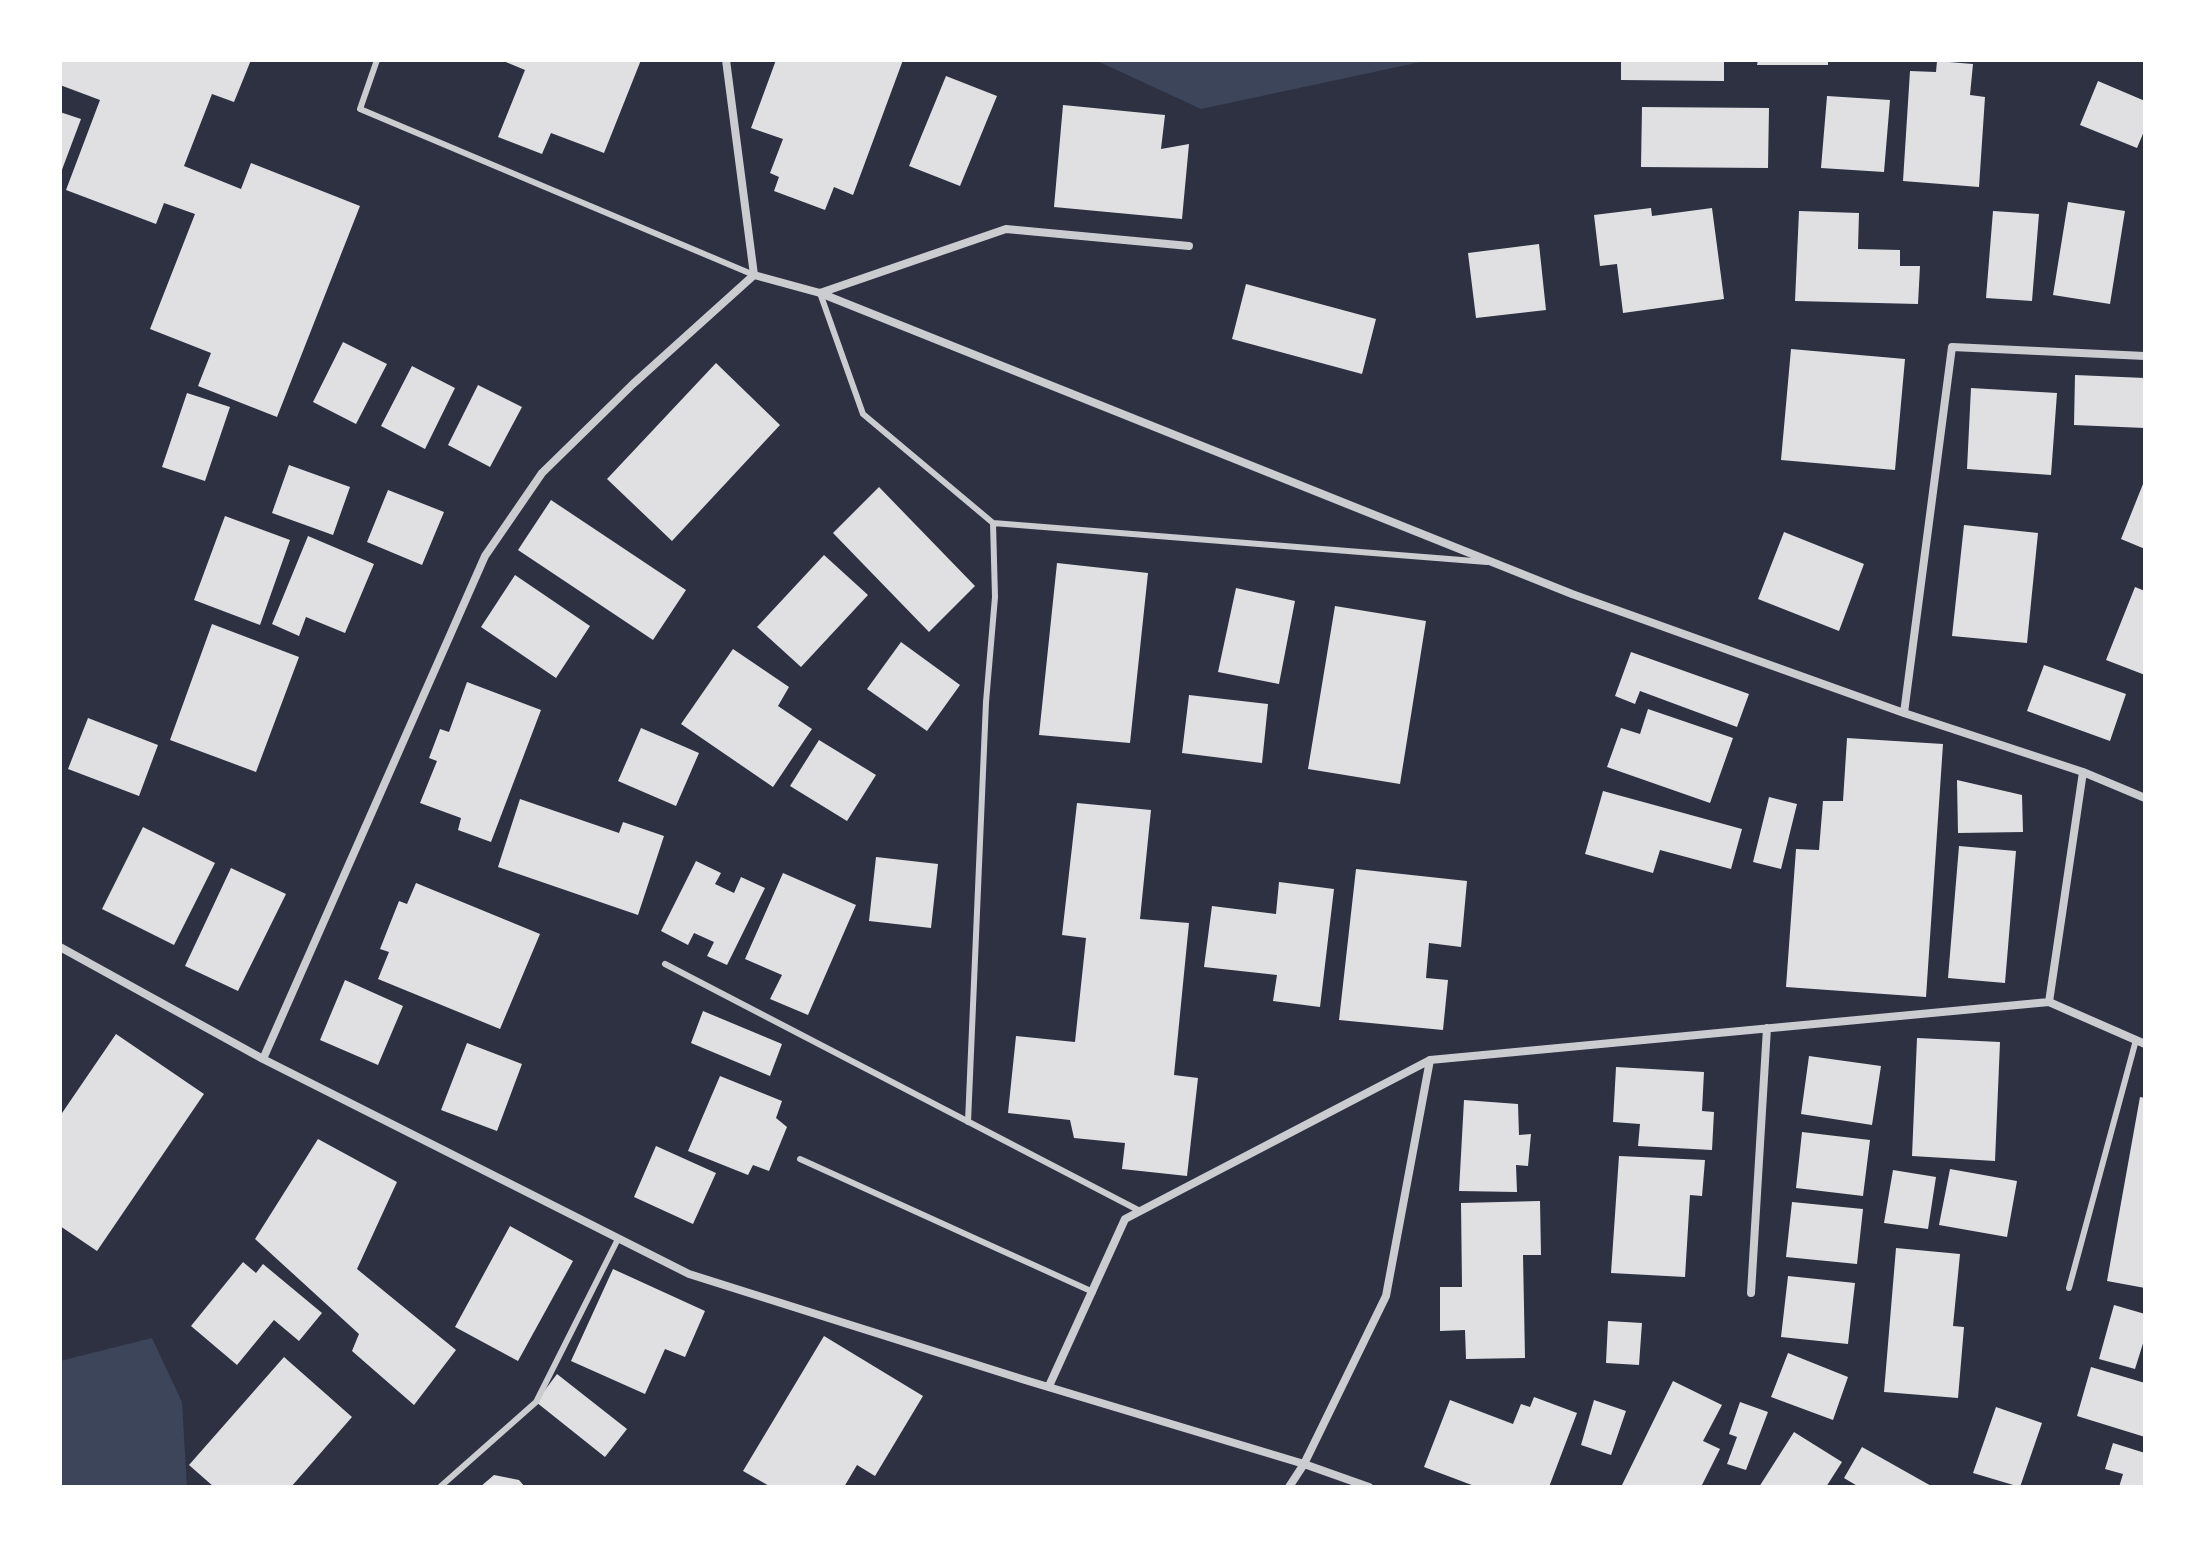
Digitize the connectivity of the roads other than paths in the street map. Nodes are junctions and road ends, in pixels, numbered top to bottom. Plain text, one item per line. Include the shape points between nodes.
1 (377, 60) edge
2 (726, 60) edge
3 (1189, 246) dead end
4 (754, 275) junction
5 (820, 293) junction
6 (2145, 356) edge
7 (993, 523) junction
8 (1492, 562) junction
9 (1904, 713) junction
10 (2083, 772) junction
11 (2145, 798) edge
12 (60, 947) edge
13 (665, 964) dead end
14 (2049, 1002) junction
15 (1767, 1028) junction
16 (2140, 1042) edge
17 (263, 1059) junction
18 (1430, 1060) junction
19 (968, 1122) junction
20 (800, 1159) dead end
21 (1140, 1211) junction
22 (618, 1239) junction
23 (2069, 1288) dead end
24 (1093, 1292) junction
25 (1751, 1293) dead end
26 (1049, 1386) junction
27 (1304, 1464) junction
28 (440, 1487) edge
29 (1289, 1487) edge
30 (1369, 1487) edge

1 - 4 lane via 360,109
2 - 4 street
3 - 5 street via 1006,229
4 - 5 street
4 - 17 street via 542,473 485,556
5 - 7 lane via 863,414
5 - 8 street
6 - 9 street via 1952,347
7 - 8 lane
7 - 19 lane via 995,597
8 - 9 street
9 - 10 street
10 - 11 street
10 - 14 street
12 - 17 street
13 - 19 lane
14 - 15 street
14 - 16 street
15 - 18 street
15 - 25 street
16 - 23 lane
17 - 22 street
18 - 21 street
18 - 27 street via 1386,1296
19 - 21 lane
20 - 24 lane
21 - 24 street via 1125,1219
22 - 26 street via 689,1274
22 - 28 lane via 536,1402
24 - 26 street
26 - 27 street
27 - 29 street
27 - 30 street

